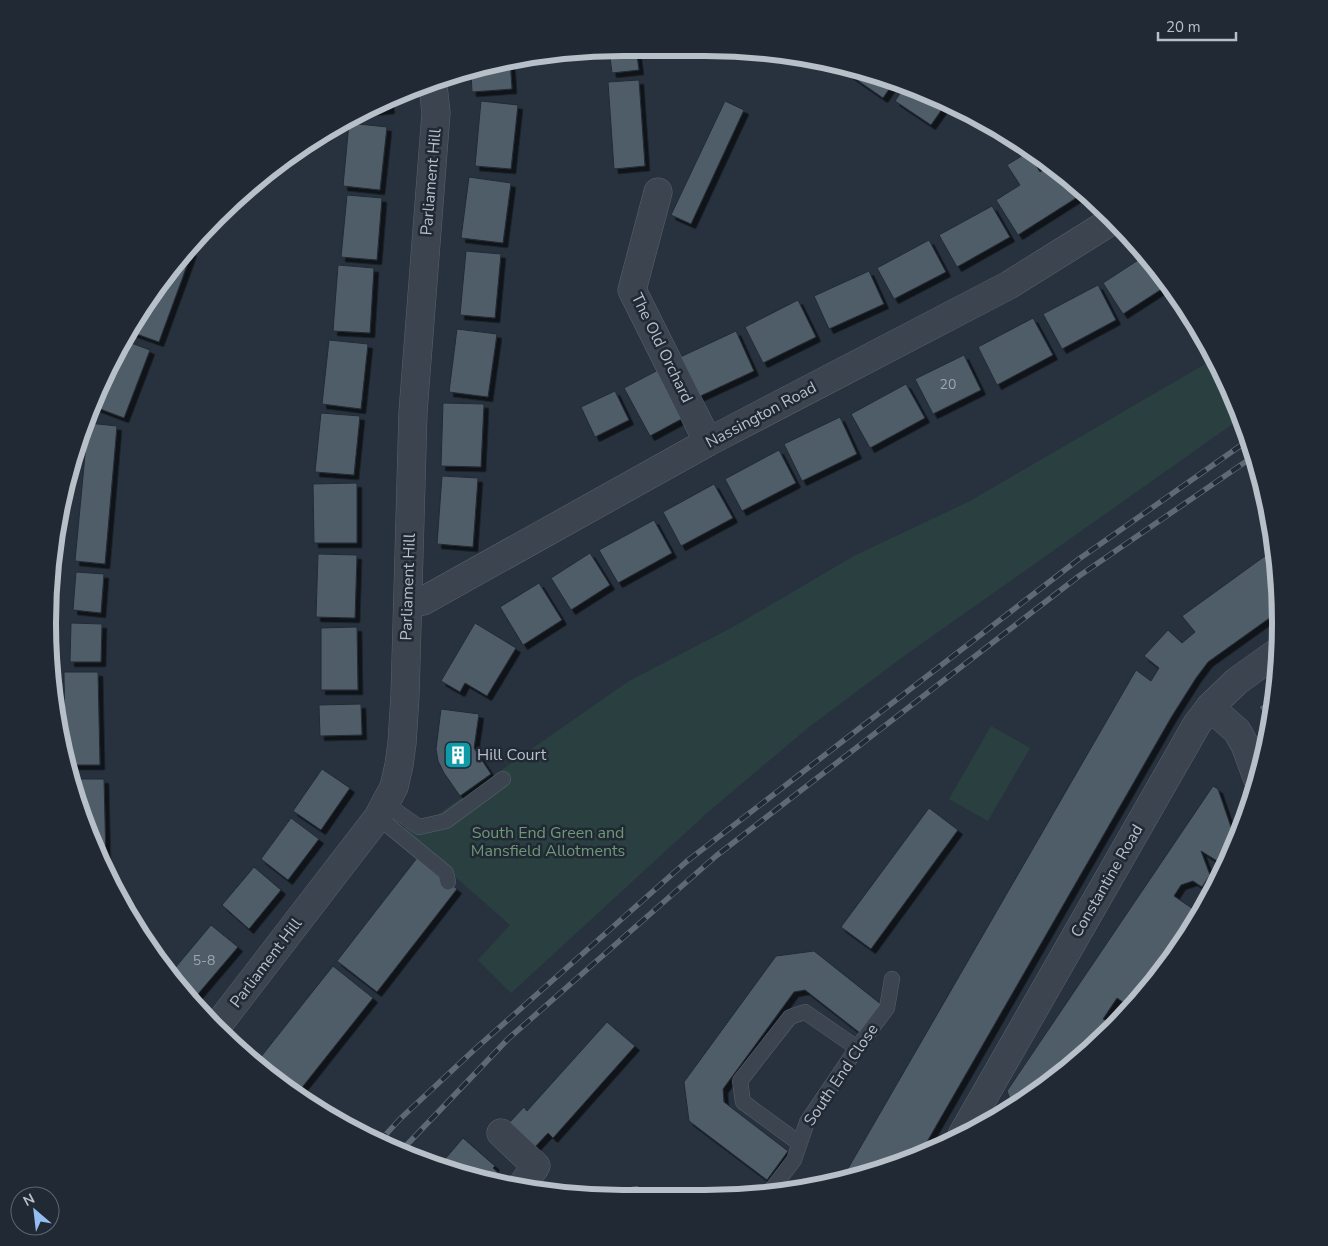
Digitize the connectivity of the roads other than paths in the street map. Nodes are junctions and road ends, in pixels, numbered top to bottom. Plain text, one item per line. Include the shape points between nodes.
1 (433, 89) edge
2 (658, 192) dead end
3 (1107, 224) edge
4 (708, 442) junction
5 (408, 604) junction
6 (1271, 657) edge
7 (1210, 707) junction
8 (1253, 767) edge
9 (503, 779) dead end
10 (382, 811) junction
11 (448, 882) dead end
12 (892, 979) dead end
13 (220, 1022) edge
14 (857, 1048) junction
15 (968, 1125) edge
16 (501, 1133) dead end
17 (799, 1143) junction
18 (525, 1181) edge
19 (775, 1185) edge

1 - 5 street, Parliament Hill via 436,113 412,412
2 - 4 street, The Old Orchard via 632,290
3 - 4 street, Nassington Road via 1009,285
4 - 5 street, Nassington Road via 423,601
5 - 10 street, Parliament Hill via 400,766
6 - 7 street, Constantine Road via 1237,681
7 - 8 street via 1241,737
7 - 15 street, Constantine Road via 1197,724
9 - 10 lane via 446,821 419,827
10 - 11 lane via 446,874
10 - 13 street, Parliament Hill
12 - 14 lane, South End Close via 887,1008
14 - 17 lane, South End Close via 807,1122
14 - 17 lane via 805,1012 790,1017 740,1081 743,1102
16 - 18 street via 536,1166
17 - 19 lane, South End Close via 794,1160

